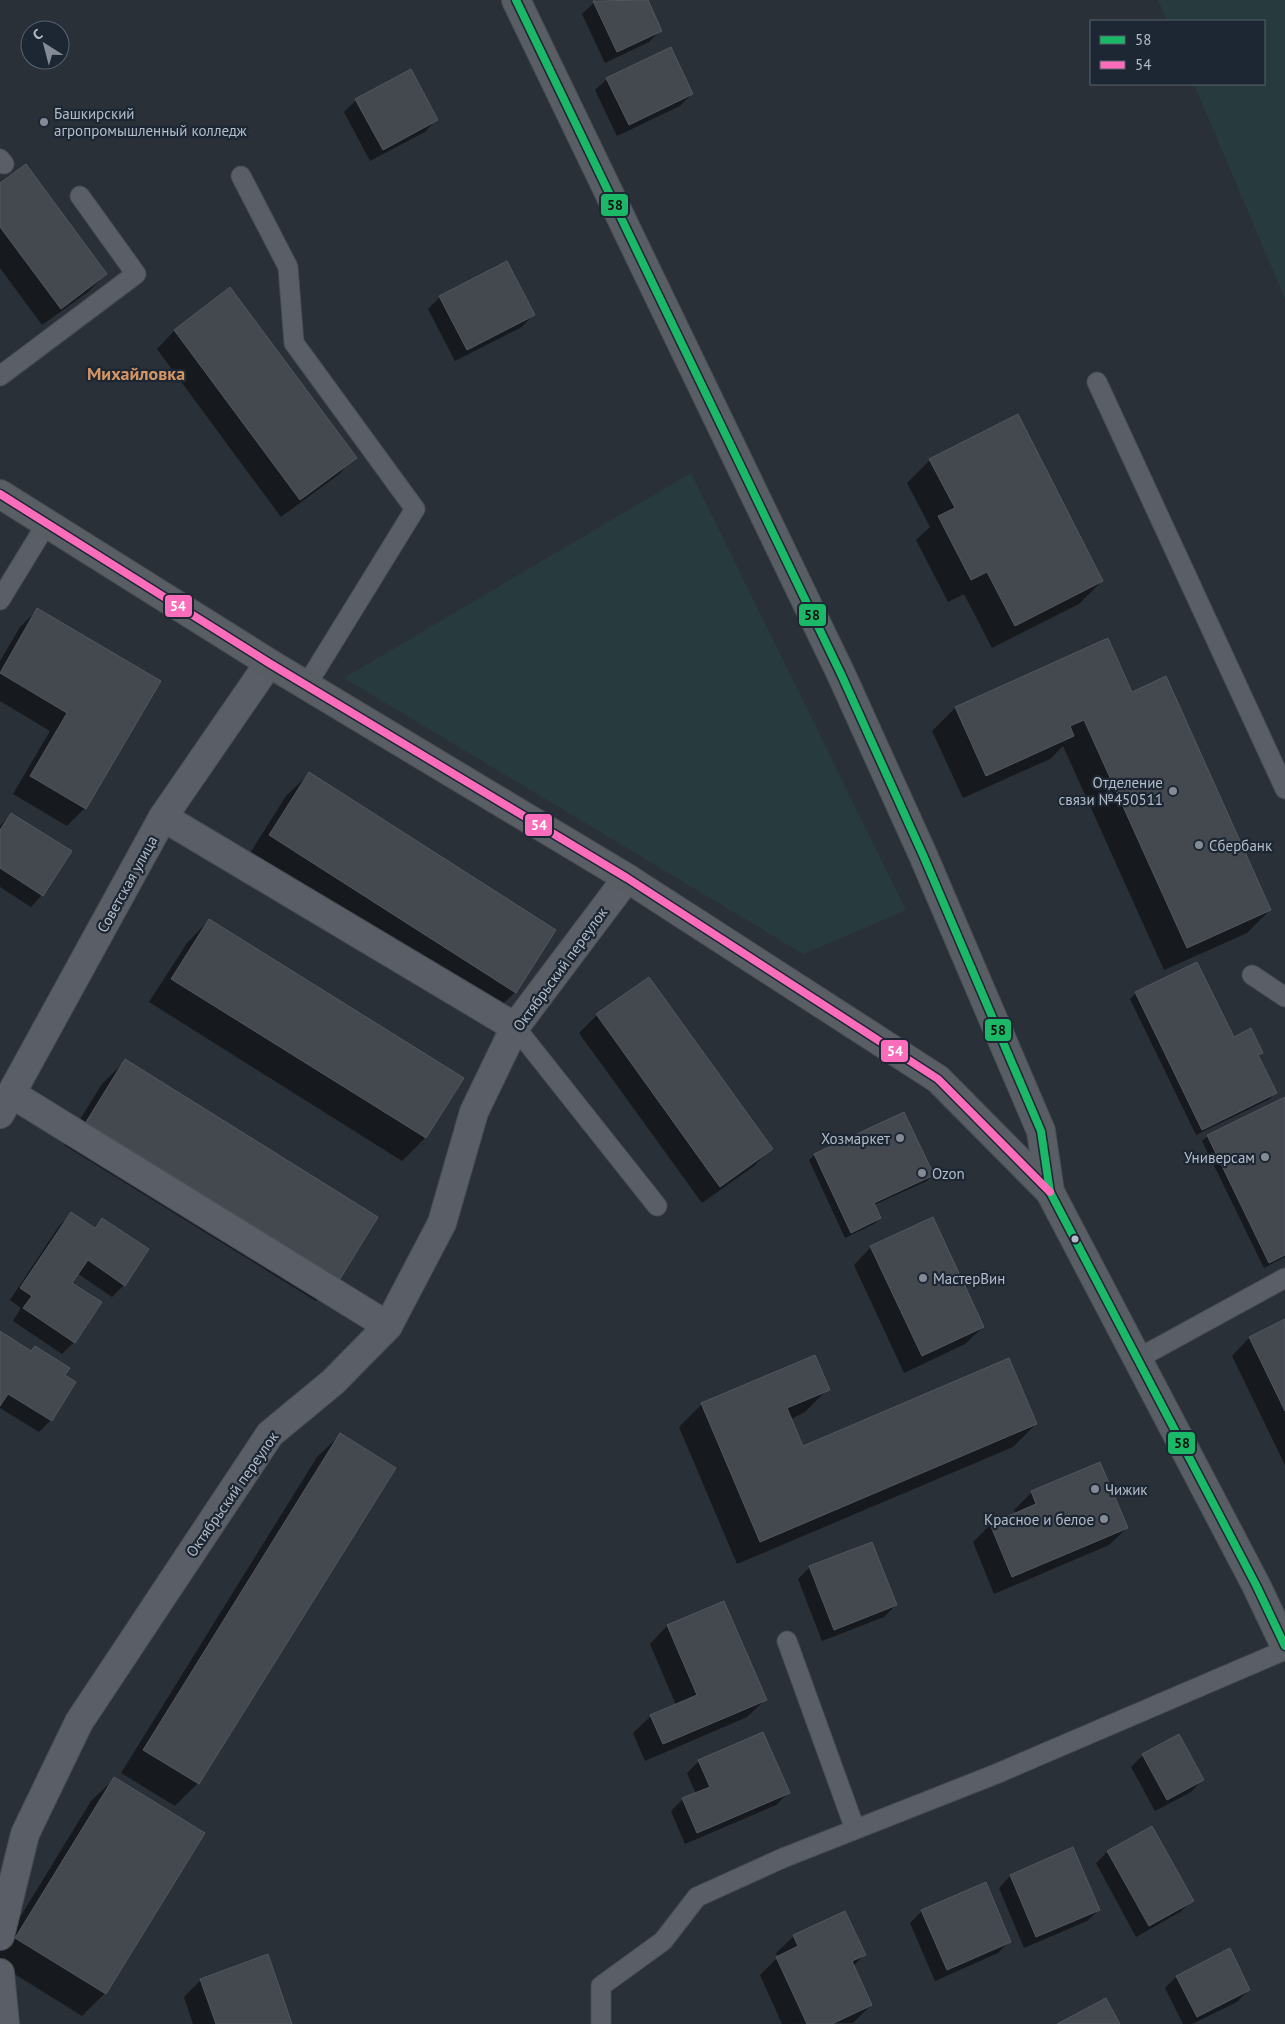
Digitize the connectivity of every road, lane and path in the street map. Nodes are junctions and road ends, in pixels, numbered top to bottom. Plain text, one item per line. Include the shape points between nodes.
1 (516, 0) edge
2 (241, 176) dead end
3 (80, 196) dead end
4 (0, 376) edge
5 (1096, 382) dead end
6 (0, 494) edge
7 (47, 523) junction
8 (0, 600) edge
9 (269, 663) junction
10 (306, 686) junction
11 (1285, 789) edge
12 (164, 818) junction
13 (627, 878) junction
14 (1252, 975) dead end
15 (1285, 996) edge
16 (516, 1028) junction
17 (6, 1104) edge
18 (1050, 1192) junction
19 (656, 1206) dead end
20 (1285, 1278) edge
21 (388, 1326) junction
22 (1137, 1359) junction
23 (787, 1642) dead end
24 (1285, 1646) edge
25 (1285, 1650) edge
26 (855, 1829) junction
27 (0, 1936) edge
28 (0, 1973) edge
29 (6, 2024) edge
30 (601, 2024) edge

1 - 18 main road via 841,674 923,855 1041,1131
2 - 10 lane via 288,267 294,342 415,509
3 - 4 lane via 136,274
5 - 11 lane
6 - 7 main road
7 - 8 lane
7 - 9 main road
9 - 10 main road
9 - 12 street, Советская улица
10 - 13 main road
12 - 16 street
12 - 17 street, Советская улица
13 - 16 street, Октябрьский переулок
13 - 18 main road via 938,1079
14 - 15 lane
16 - 19 lane
16 - 21 street, Октябрьский переулок via 474,1112 442,1223
17 - 21 street
18 - 22 main road
20 - 22 lane
21 - 27 street, Октябрьский переулок via 333,1382 270,1434 79,1722 25,1834
22 - 24 main road
23 - 26 lane
25 - 26 lane via 996,1774
26 - 30 lane via 697,1897 664,1941 601,1986
28 - 29 street

